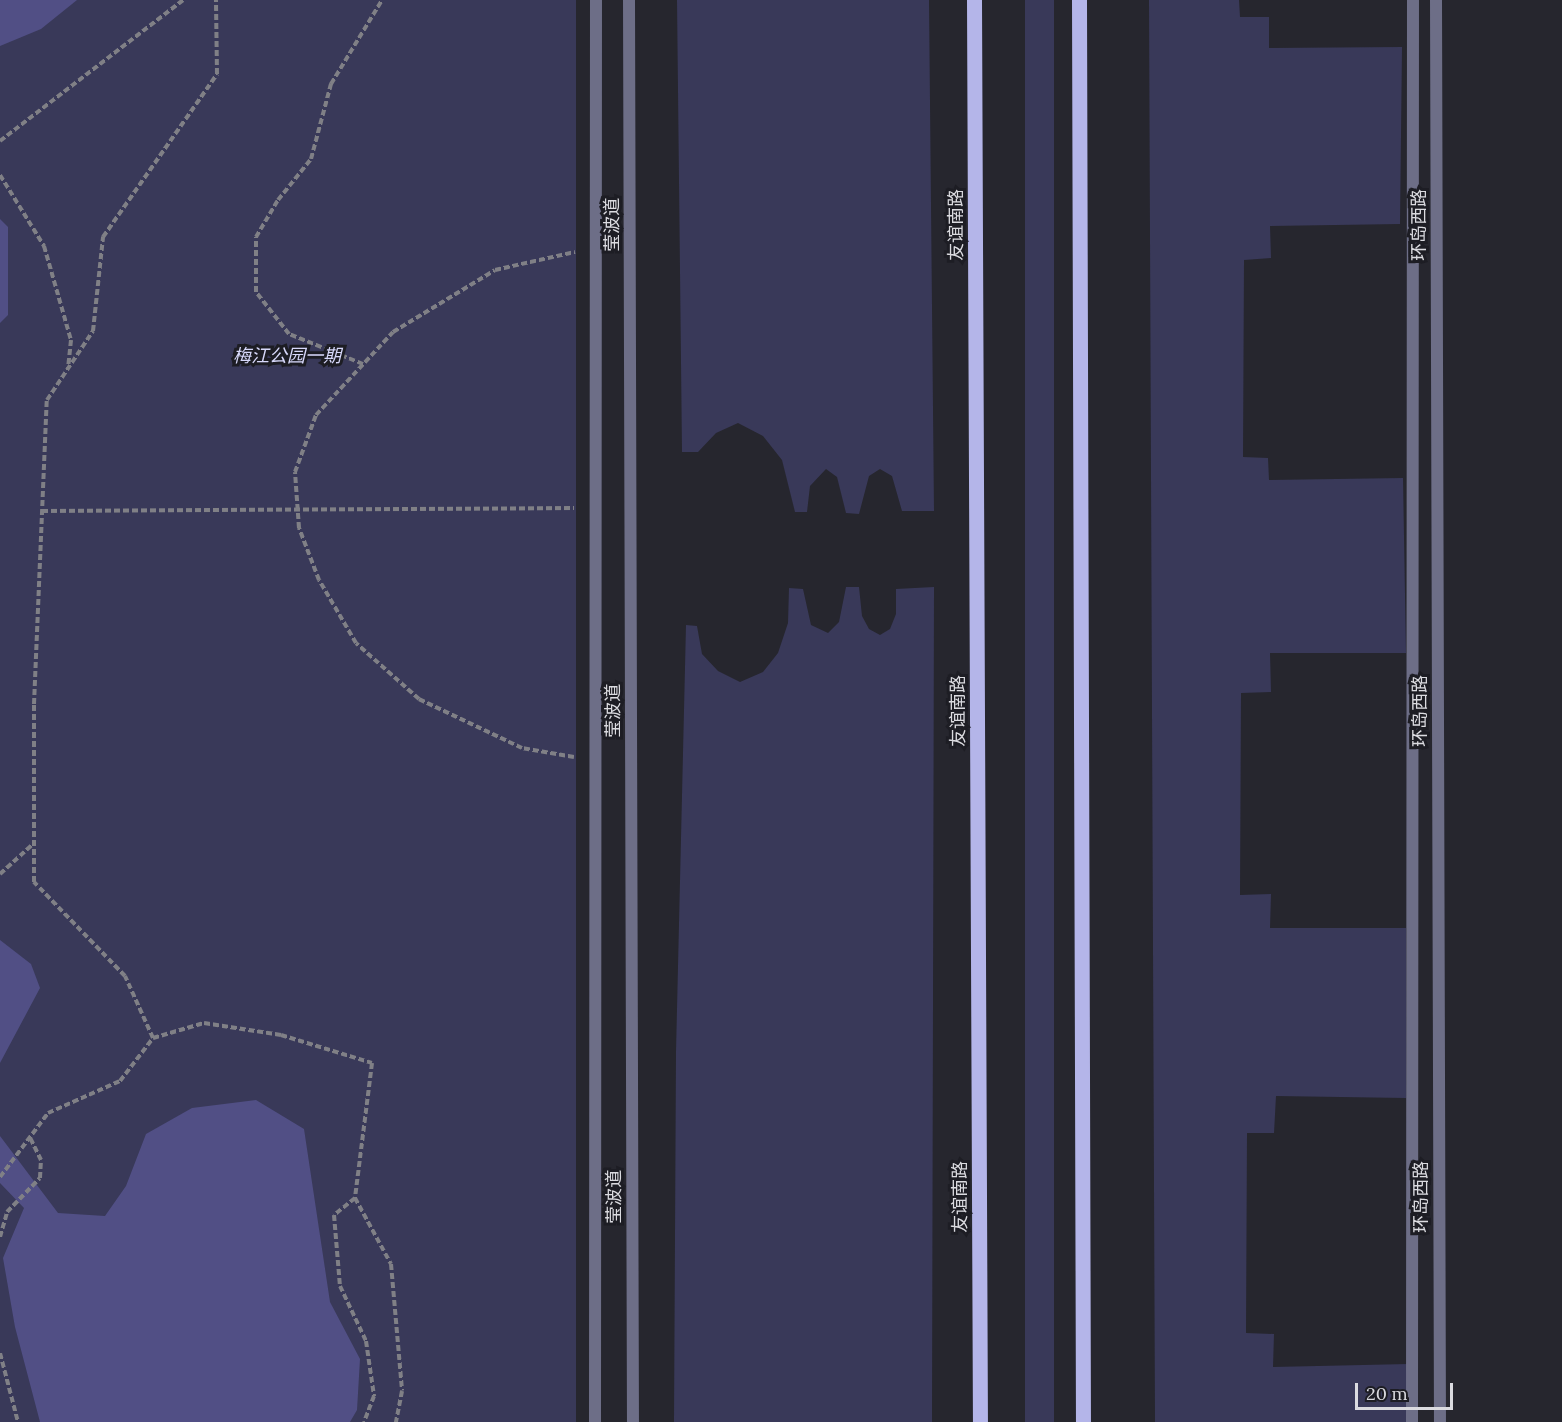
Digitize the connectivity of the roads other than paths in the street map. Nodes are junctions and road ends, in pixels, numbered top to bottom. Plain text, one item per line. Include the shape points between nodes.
1 (596, 0) edge
2 (629, 0) edge
3 (974, 0) edge
4 (1079, 0) edge
5 (1413, 0) edge
6 (1436, 0) edge
7 (595, 1422) edge
8 (633, 1422) edge
9 (980, 1422) edge
10 (1083, 1422) edge
11 (1412, 1422) edge
12 (1440, 1422) edge

1 - 7 street, 莹波道
2 - 8 street, 莹波道
3 - 9 main road, 友谊南路
4 - 10 main road
5 - 11 street, 环岛西路
6 - 12 street, 环岛西路

